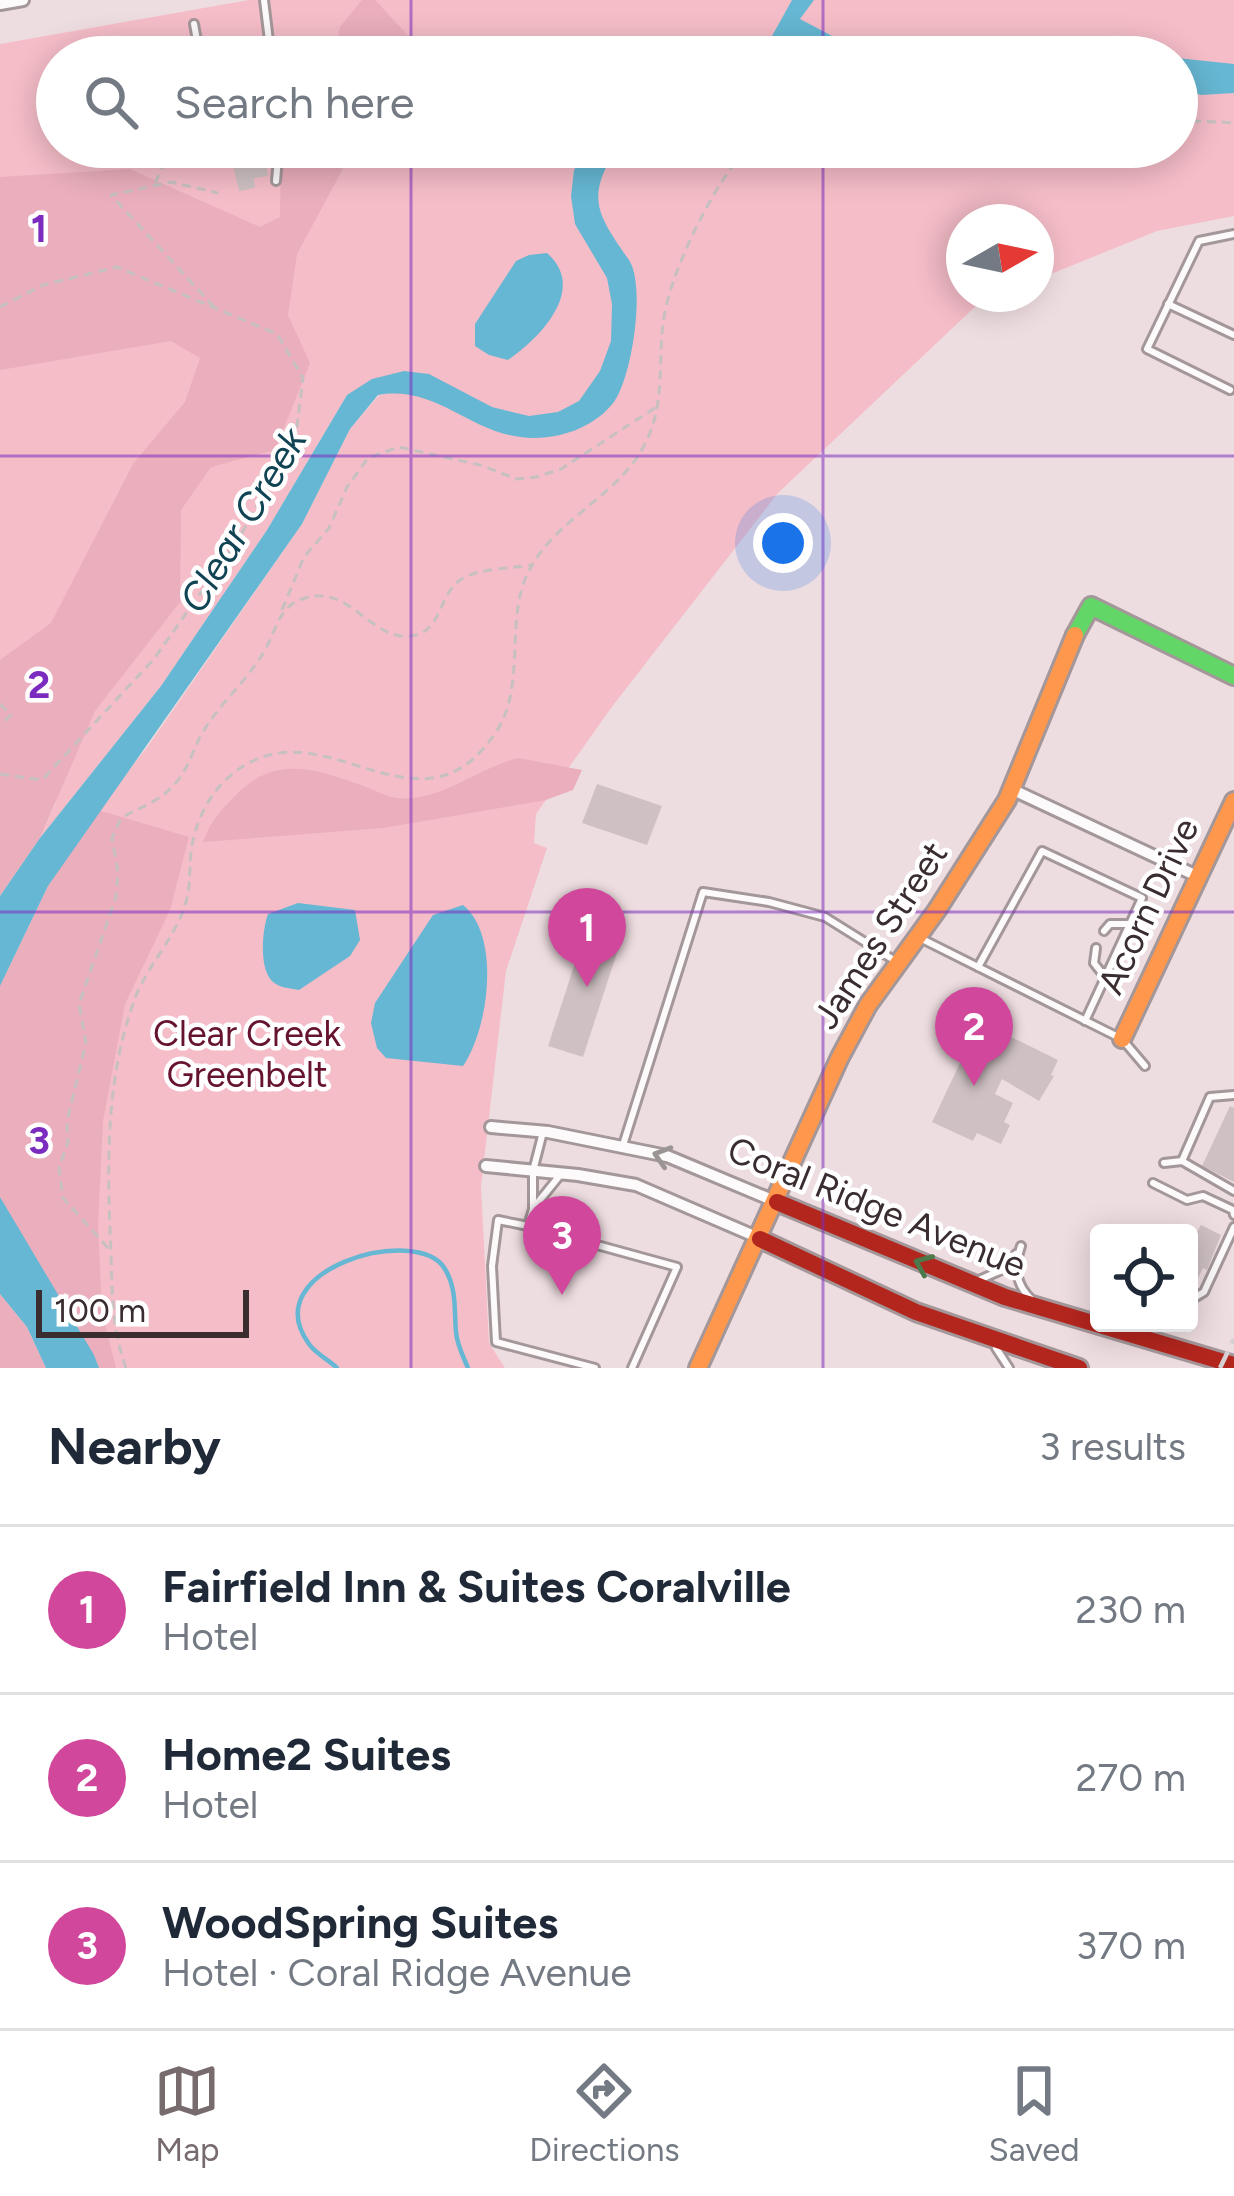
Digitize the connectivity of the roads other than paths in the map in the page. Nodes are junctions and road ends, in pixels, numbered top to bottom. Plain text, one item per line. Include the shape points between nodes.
1 (23, 0) edge
2 (264, 0) edge
3 (0, 4) edge
4 (194, 24) dead end
5 (196, 36) edge
6 (268, 36) edge
7 (277, 168) edge
8 (275, 181) dead end
9 (1234, 234) edge
10 (1168, 304) junction
11 (1234, 335) edge
12 (1230, 390) dead end
13 (1234, 676) edge
14 (1011, 789) junction
15 (1234, 801) edge
16 (1197, 876) junction
17 (1130, 924) junction
18 (1104, 931) dead end
19 (916, 936) junction
20 (1096, 948) dead end
21 (897, 962) junction
22 (978, 967) junction
23 (1106, 978) junction
24 (1085, 1021) junction
25 (1122, 1039) junction
26 (1145, 1066) dead end
27 (1234, 1095) edge
28 (491, 1127) dead end
29 (543, 1132) junction
30 (623, 1145) junction
31 (1181, 1161) junction
32 (1164, 1163) dead end
33 (486, 1166) dead end
34 (533, 1171) junction
35 (562, 1173) junction
36 (1153, 1183) dead end
37 (1234, 1191) edge
38 (777, 1202) junction
39 (533, 1209) junction
40 (1234, 1215) edge
41 (528, 1226) junction
42 (1234, 1227) edge
43 (760, 1239) junction
44 (970, 1283) junction
45 (1198, 1296) edge
46 (1043, 1310) junction
47 (990, 1341) junction
48 (1234, 1365) edge
49 (1071, 1366) edge
50 (1039, 1367) edge
51 (595, 1368) edge
52 (632, 1368) edge
53 (698, 1368) edge
54 (1009, 1368) edge

1 - 3 street
2 - 6 lane
4 - 5 lane
7 - 8 lane
9 - 10 lane via 1199,241
10 - 11 lane
10 - 12 lane via 1147,349
13 - 14 street, James Street via 1090,606
14 - 16 street
14 - 19 street, James Street
15 - 16 street, Acorn Drive
16 - 25 street, Acorn Drive
17 - 18 lane
17 - 22 lane via 1142,898 1042,851
17 - 23 lane
19 - 21 street, James Street
19 - 22 lane
20 - 23 lane via 1094,963
21 - 30 lane via 825,917 703,892
21 - 38 street, James Street via 840,1057
22 - 24 lane
23 - 24 lane
24 - 25 lane
25 - 26 lane
27 - 31 lane via 1210,1097
28 - 29 street, Coral Ridge Avenue
29 - 30 street, Coral Ridge Avenue
29 - 34 lane
38 -> 30 street, Coral Ridge Avenue
31 - 32 lane
31 - 37 lane
33 - 34 street, Coral Ridge Avenue
34 - 35 street, Coral Ridge Avenue
34 - 39 lane
35 - 39 lane
35 - 43 street, Coral Ridge Avenue via 636,1185
36 - 40 lane via 1187,1200 1203,1196
38 - 43 street, James Street
44 -> 38 street, Coral Ridge Avenue
39 - 41 lane
41 - 51 lane via 498,1220 496,1342
41 - 52 lane via 677,1267
42 - 45 lane
43 - 47 street, Coral Ridge Avenue
43 - 53 street, James Street
44 - 46 street, Coral Ridge Avenue
44 - 46 lane via 1006,1268 1021,1246 1016,1277
46 - 48 street, Coral Ridge Avenue
47 - 49 street, Coral Ridge Avenue
47 - 54 lane
49 - 50 lane

